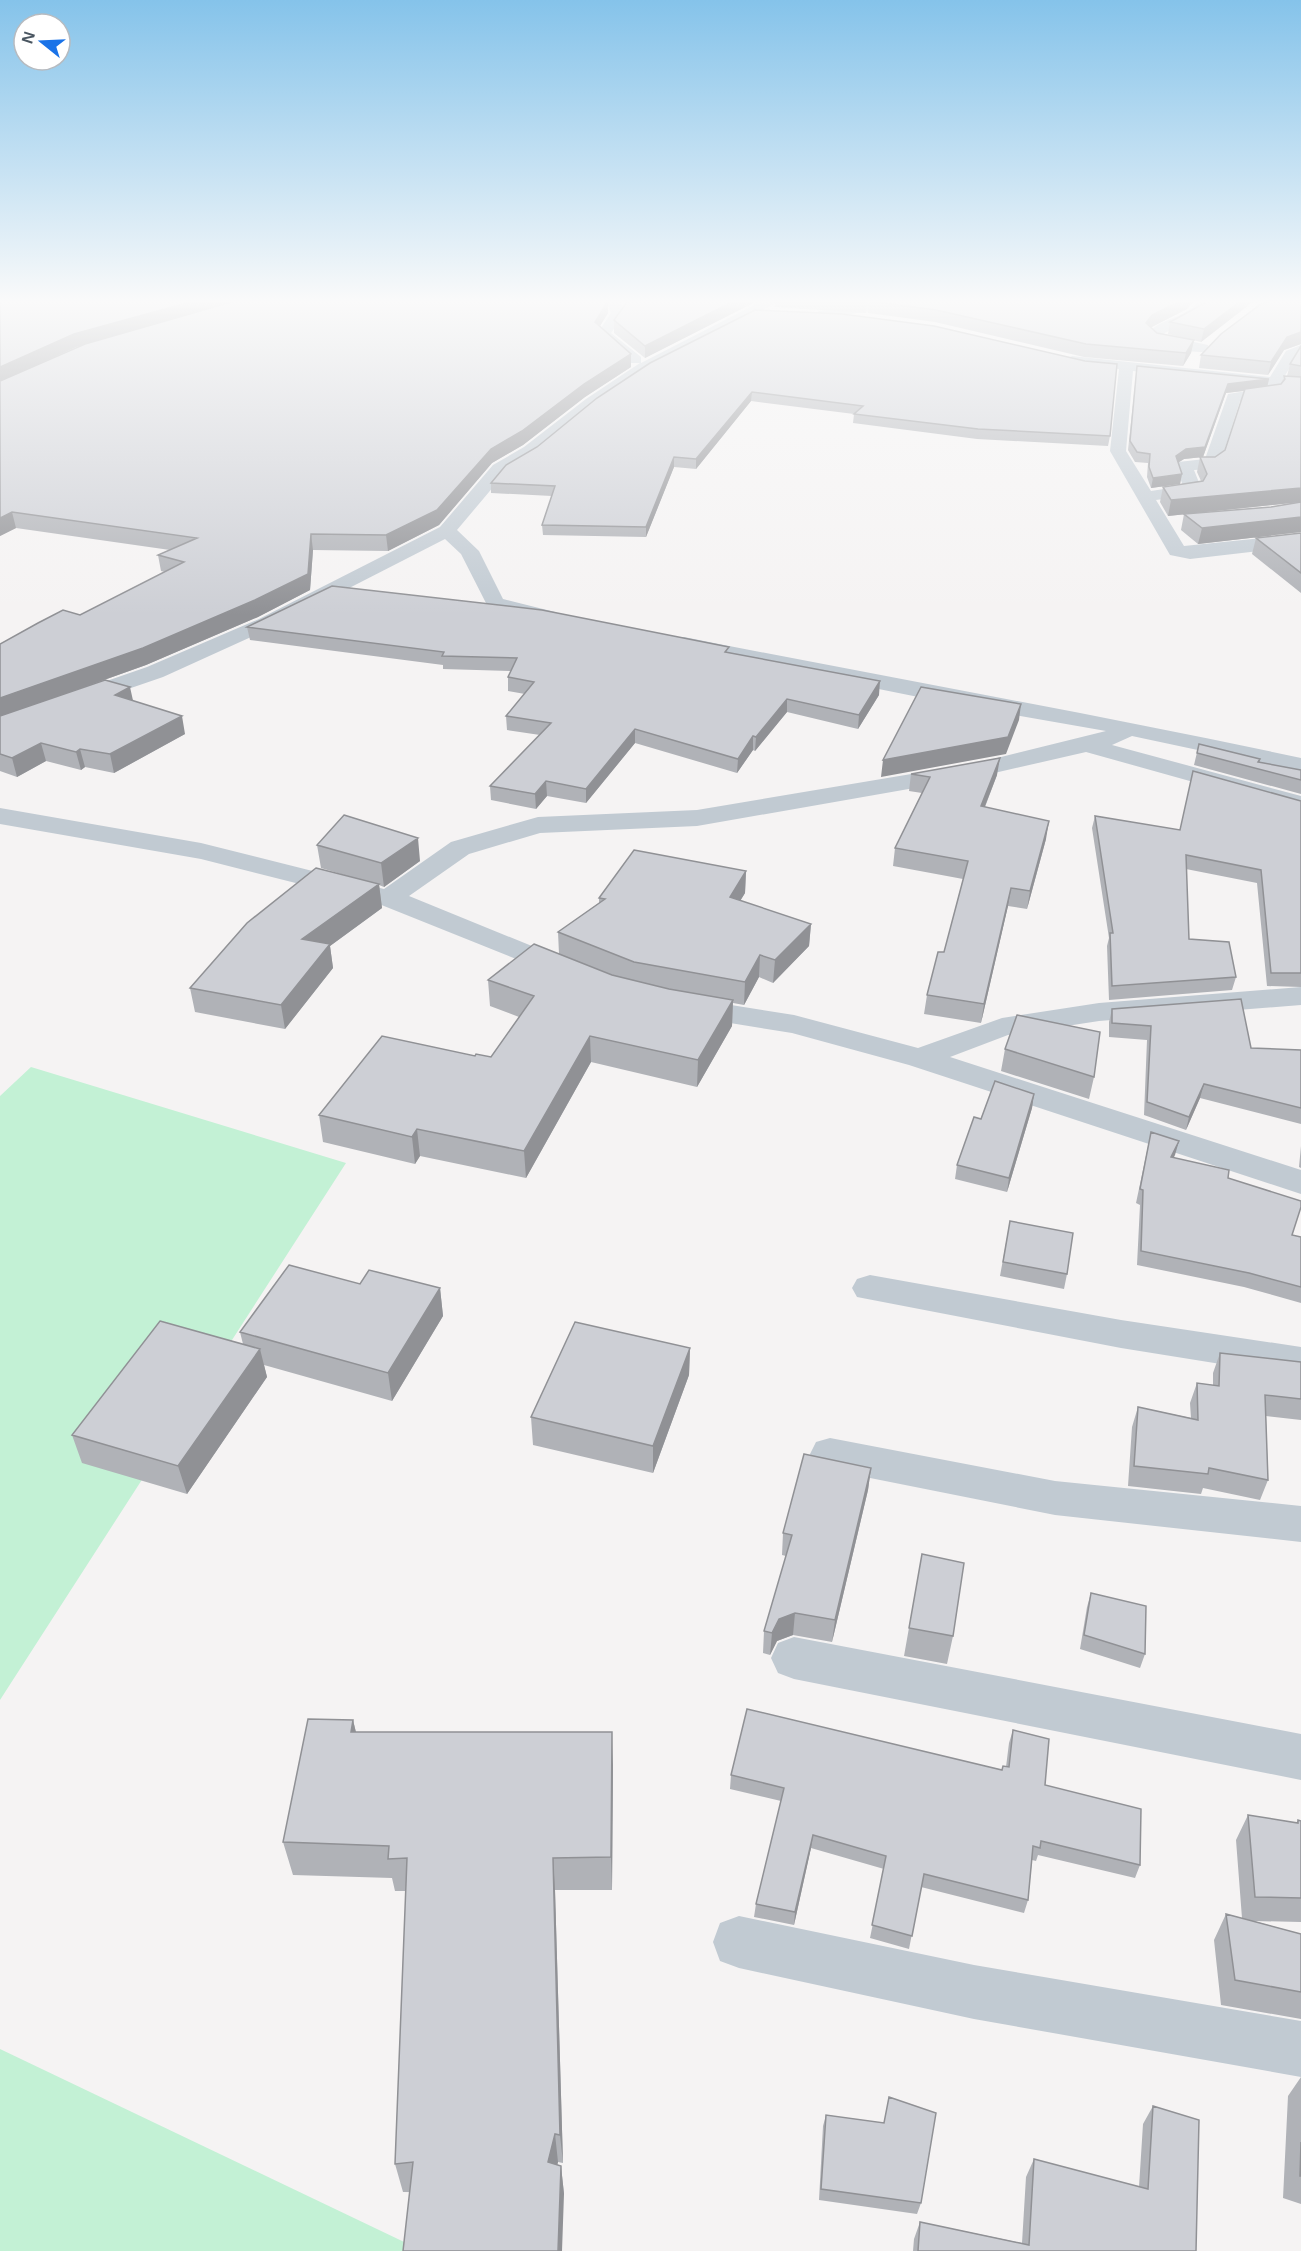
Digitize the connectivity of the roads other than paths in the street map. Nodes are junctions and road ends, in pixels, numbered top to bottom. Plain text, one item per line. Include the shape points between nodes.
1 (588, 404) edge
2 (1123, 404) edge
3 (1231, 404) edge
4 (1143, 496) junction
5 (1181, 522) dead end
6 (1160, 524) junction
7 (447, 531) junction
8 (1301, 540) edge
9 (564, 619) edge
10 (661, 638) edge
11 (0, 726) edge
12 (1128, 728) junction
13 (1086, 745) junction
14 (1301, 765) edge
15 (1301, 804) edge
16 (0, 816) edge
17 (389, 898) junction
18 (592, 980) edge
19 (1301, 996) edge
20 (658, 1002) edge
21 (920, 1058) junction
22 (1301, 1182) edge
23 (870, 1288) dead end
24 (1301, 1362) edge
25 (830, 1454) dead end
26 (1301, 1524) edge
27 (794, 1658) dead end
28 (1301, 1756) edge
29 (739, 1942) dead end
30 (1301, 2049) edge

1 - 7 street via 530,451 499,469
2 - 4 street via 1118,451
3 - 4 street via 1212,464 1184,466 1192,491
4 - 6 street
5 - 6 street
6 - 8 street via 1177,551 1191,553
7 - 9 street via 469,551 495,603
7 - 11 street via 266,623 155,672
10 - 12 street
12 - 13 street
12 - 14 street
13 - 15 street
13 - 17 street via 977,770 697,818 538,825 460,848
16 - 17 street via 201,851
17 - 18 street
19 - 21 street via 1099,1012 1013,1026
20 - 21 street via 794,1024
21 - 22 street
23 - 24 street
25 - 26 street via 1055,1498
27 - 28 street
29 - 30 street via 974,1992

